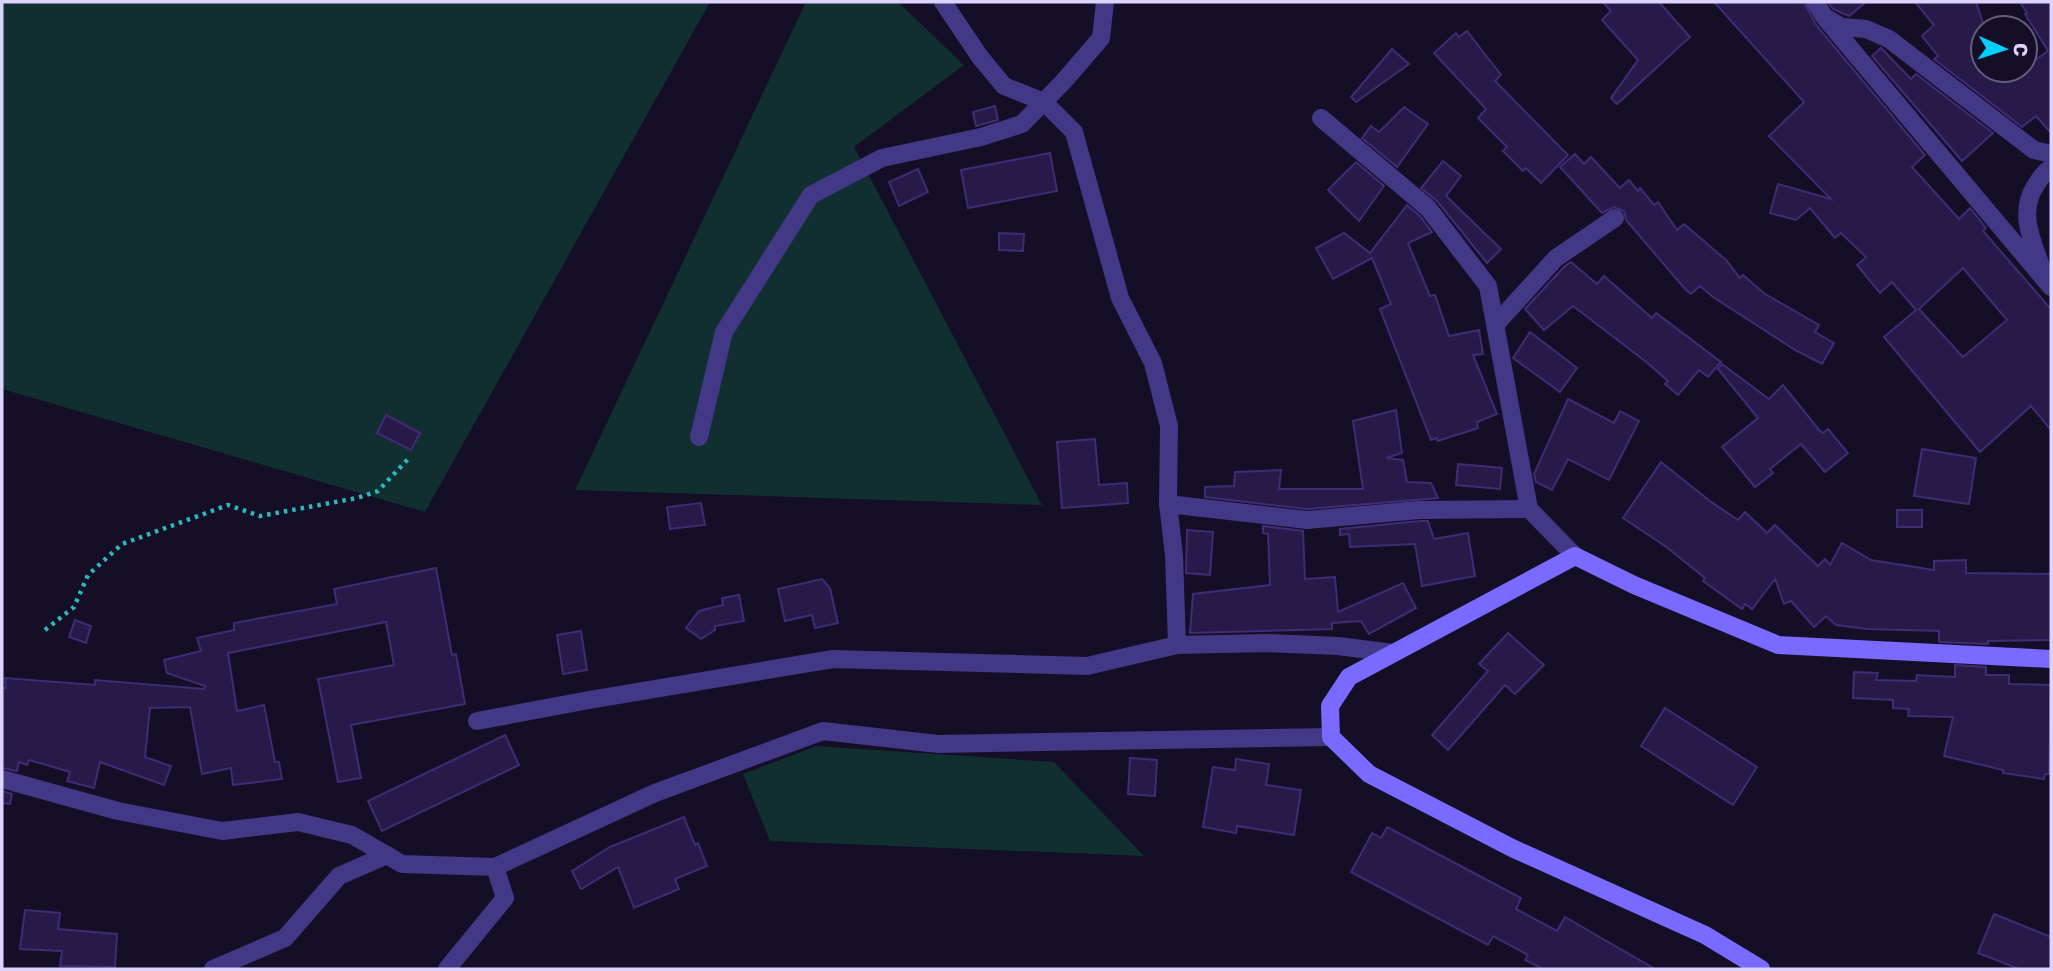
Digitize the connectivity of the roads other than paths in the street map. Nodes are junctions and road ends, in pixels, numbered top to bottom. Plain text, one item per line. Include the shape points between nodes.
1 (943, 2) edge
2 (1105, 2) edge
3 (1815, 2) edge
4 (1825, 18) junction
5 (1044, 102) junction
6 (1321, 118) dead end
7 (2051, 154) edge
8 (2051, 167) edge
9 (1615, 218) dead end
10 (2049, 285) edge
11 (1496, 324) junction
12 (699, 437) dead end
13 (1168, 504) junction
14 (1530, 509) junction
15 (1575, 556) junction
16 (1177, 645) junction
17 (1393, 653) junction
18 (2051, 659) edge
19 (477, 721) dead end
20 (1331, 737) junction
21 (2, 779) edge
22 (387, 855) junction
23 (495, 867) junction
24 (213, 969) edge
25 (447, 969) edge
26 (1761, 969) edge

1 - 5 street via 1004,86
2 - 5 street via 1101,38
3 - 4 street
4 - 7 street via 1889,39 2034,150
4 - 10 street
5 - 12 street via 1022,124 882,158 811,195 724,332
5 - 13 street via 1074,132 1120,298 1153,363 1169,426
6 - 11 street via 1428,208 1488,285
8 - 10 street via 2030,196 2025,217
9 - 11 street via 1556,258
11 - 14 street
13 - 14 street via 1307,520 1419,510
13 - 16 street
14 - 15 street
15 - 17 street
15 - 18 street via 1778,645
16 - 17 street via 1338,646
16 - 19 street via 1087,666 833,659
17 - 20 street via 1349,677 1329,706
20 - 23 street via 938,744 823,731 655,793
20 - 26 street via 1369,774 1512,848 1705,934
21 - 22 street via 118,811 222,831 298,822 352,835
22 - 23 street via 402,864
22 - 24 street via 339,876 285,937
23 - 25 street via 505,898

